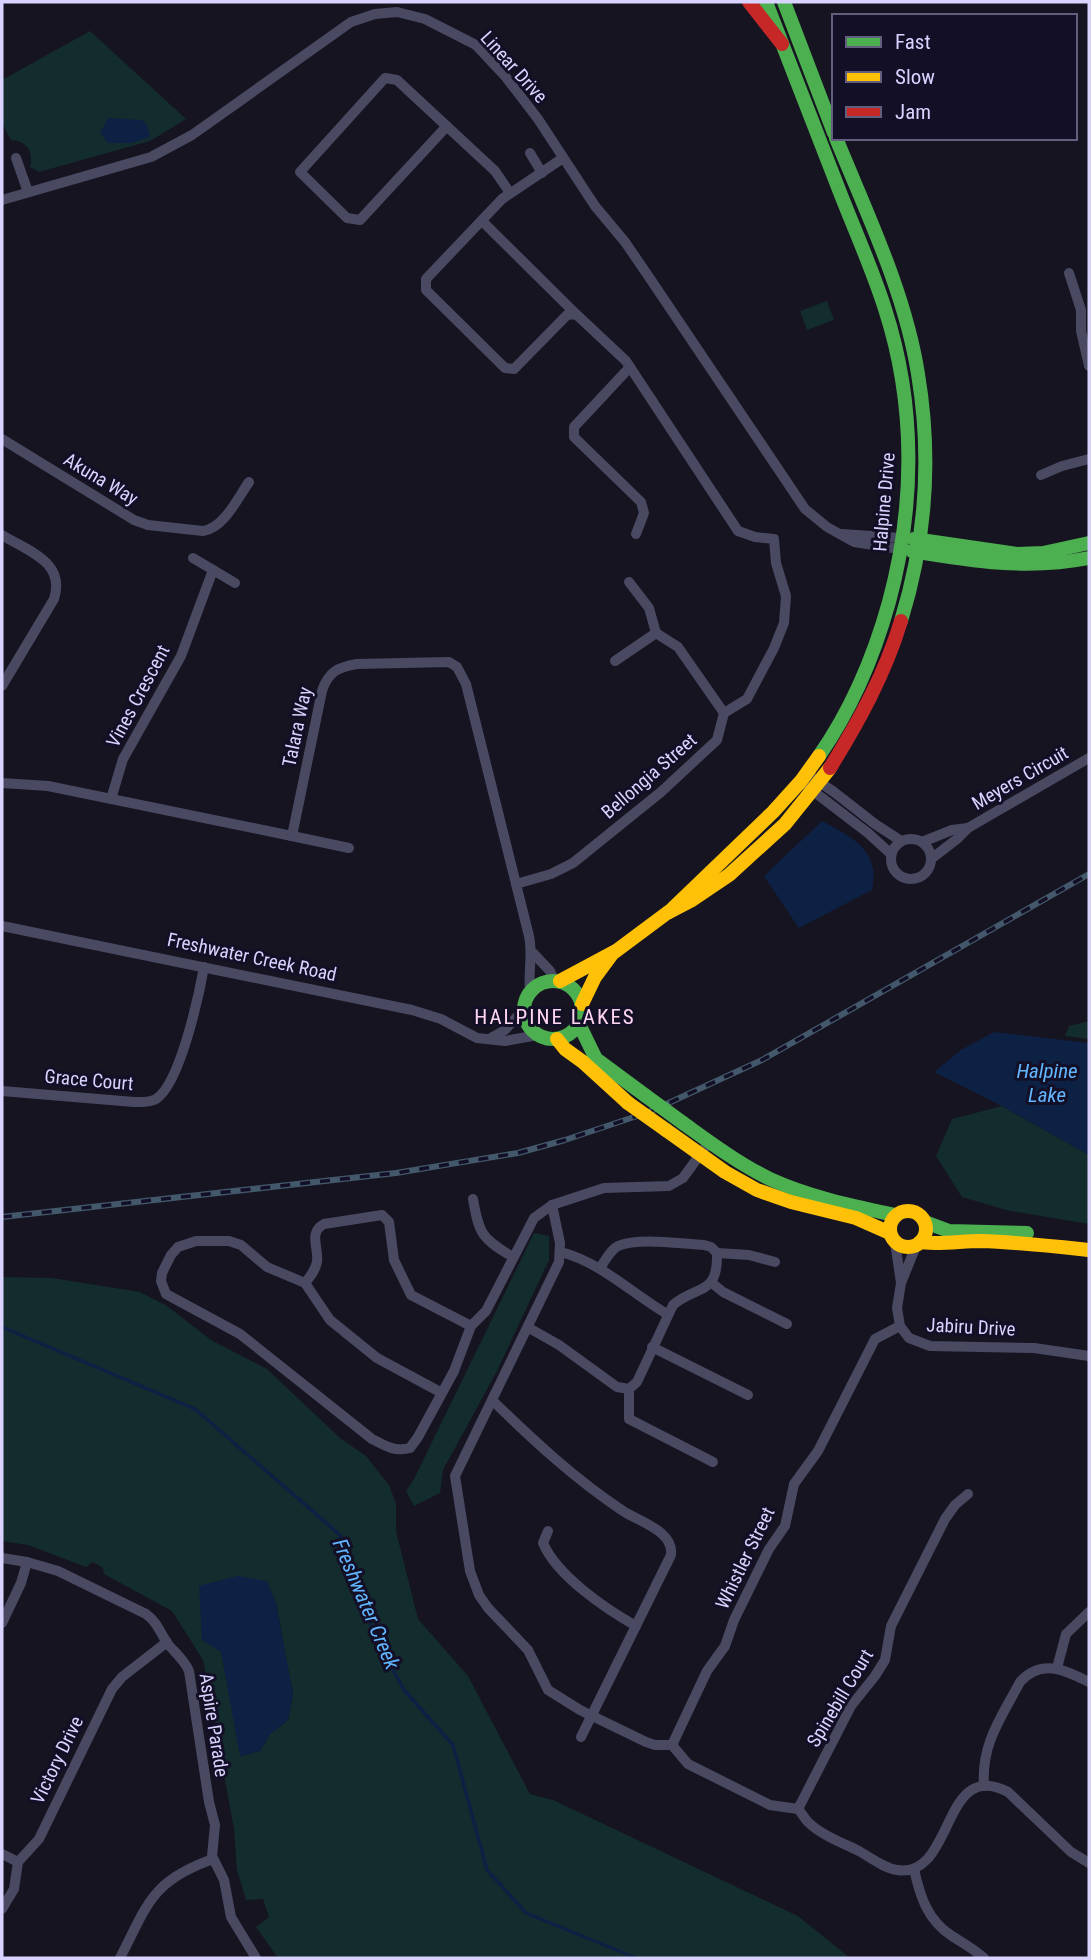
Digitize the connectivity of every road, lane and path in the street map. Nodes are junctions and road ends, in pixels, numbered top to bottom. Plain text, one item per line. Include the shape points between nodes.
1 (748, 2) edge
2 (765, 2) edge
3 (784, 2) edge
4 (782, 44) junction
5 (447, 126) junction
6 (832, 128) edge
7 (837, 140) edge
8 (530, 153) dead end
9 (16, 158) dead end
10 (563, 158) junction
11 (542, 173) junction
12 (28, 192) junction
13 (510, 193) junction
14 (2, 200) edge
15 (482, 221) junction
16 (1069, 273) dead end
17 (1085, 309) edge
18 (577, 315) junction
19 (1089, 366) edge
20 (630, 367) junction
21 (2, 439) edge
22 (1089, 459) edge
23 (1041, 475) dead end
24 (249, 482) dead end
25 (636, 534) dead end
26 (2, 535) edge
27 (1089, 543) edge
28 (901, 544) junction
29 (920, 546) junction
30 (193, 558) dead end
31 (1089, 558) edge
32 (213, 570) junction
33 (629, 582) dead end
34 (235, 583) dead end
35 (656, 634) junction
36 (615, 661) dead end
37 (2, 686) edge
38 (724, 713) junction
39 (1089, 758) edge
40 (803, 777) junction
41 (2, 783) edge
42 (816, 786) junction
43 (111, 799) junction
44 (968, 828) junction
45 (292, 836) junction
46 (901, 841) junction
47 (922, 842) junction
48 (349, 848) dead end
49 (891, 854) junction
50 (931, 859) junction
51 (516, 884) junction
52 (669, 912) junction
53 (2, 926) edge
54 (615, 951) junction
55 (533, 953) junction
56 (204, 967) junction
57 (557, 981) junction
58 (530, 991) junction
59 (582, 1004) junction
60 (523, 1010) junction
61 (579, 1024) junction
62 (538, 1035) junction
63 (489, 1039) junction
64 (557, 1039) junction
65 (2, 1091) edge
66 (709, 1142) junction
67 (700, 1155) junction
68 (473, 1199) dead end
69 (552, 1205) junction
70 (895, 1215) junction
71 (925, 1222) junction
72 (892, 1238) junction
73 (1089, 1241) edge
74 (918, 1244) junction
75 (1089, 1250) edge
76 (561, 1252) junction
77 (717, 1254) junction
78 (513, 1256) junction
79 (775, 1262) dead end
80 (600, 1268) junction
81 (304, 1283) junction
82 (712, 1283) junction
83 (901, 1283) junction
84 (667, 1314) junction
85 (787, 1324) dead end
86 (471, 1325) junction
87 (900, 1326) junction
88 (529, 1328) junction
89 (652, 1347) junction
90 (1089, 1356) edge
91 (629, 1389) junction
92 (442, 1393) junction
93 (748, 1395) dead end
94 (493, 1401) junction
95 (713, 1462) dead end
96 (968, 1494) dead end
97 (548, 1531) dead end
98 (2, 1558) edge
99 (27, 1562) junction
100 (1089, 1612) edge
101 (2, 1623) edge
102 (636, 1626) junction
103 (167, 1642) junction
104 (1057, 1668) junction
105 (1089, 1682) edge
106 (591, 1716) junction
107 (581, 1737) dead end
108 (672, 1745) junction
109 (984, 1786) junction
110 (798, 1810) junction
111 (2, 1854) edge
112 (213, 1859) junction
113 (18, 1862) junction
114 (1089, 1863) edge
115 (914, 1870) junction
116 (2, 1909) edge
117 (120, 1958) edge
118 (256, 1958) edge
119 (984, 1958) edge

1 - 4 main road
2 - 4 main road, Halpine Drive
3 - 6 main road
4 - 28 main road, Halpine Drive via 880,290 895,342 909,450
5 - 5 street via 397,80 385,78 300,172 347,218 360,220
5 - 13 street via 495,171
7 - 29 main road, Halpine Drive via 900,303 918,375 926,458
8 - 11 street
9 - 12 street
10 - 11 street
10 - 12 street, Linear Drive via 505,76 476,45 425,19 397,12 351,22 192,135 151,157
10 - 28 street, Linear Drive via 800,502 819,522 841,534
11 - 13 street
12 - 14 street, Linear Drive
13 - 15 street
15 - 18 street
15 - 18 street via 426,279 426,290 505,368 514,369 568,314
16 - 17 street
17 - 19 street via 1081,331
18 - 20 street
20 - 25 street via 574,428 574,437 640,502 644,513
20 - 38 street via 738,531 774,539 786,596 784,623 747,699
21 - 24 street, Akuna Way via 148,525 212,530
22 - 23 street
26 - 37 street via 51,567 58,584
27 - 29 main road via 1017,554
28 - 29 main road
28 - 40 main road, Halpine Drive via 887,611 867,669 835,730
29 - 31 main road via 1019,567
29 - 42 main road, Halpine Drive via 906,610 881,678 847,742
30 - 32 street
32 - 34 street
32 - 43 street, Vines Crescent via 181,656 123,759
33 - 35 street via 649,608
35 - 36 street
35 - 38 street via 678,647
38 - 51 street, Bellongia Street via 717,740 661,792 573,863
39 - 44 street, Meyers Circuit
40 - 42 street
40 - 52 main road, Halpine Drive via 757,830
41 - 43 street via 48,786
42 - 46 street
42 - 49 street
42 - 52 main road, Halpine Drive via 764,845 734,871
43 - 45 street
44 - 47 street, Meyers Circuit
44 - 50 street, Meyers Circuit
45 - 48 street
45 - 51 street, Talara Way via 329,675 357,664 449,663 457,667 466,684
46 - 47 street
46 - 49 street
47 - 50 street
49 - 50 street via 894,871 911,880 928,871
51 - 55 street, Talara Way
52 - 54 main road, Halpine Drive
53 - 56 street, Freshwater Creek Road
54 - 57 main road, Halpine Drive
54 - 59 main road, Halpine Drive
55 - 57 street, Talara Way
55 - 58 street, Talara Way
56 - 63 street, Freshwater Creek Road via 429,1014 472,1036
56 - 65 street, Grace Court via 189,1035 164,1092 155,1099 134,1102
57 - 58 main road via 545,981
57 - 59 main road via 575,989
58 - 60 main road
59 - 61 main road
60 - 62 main road via 530,1029
60 - 63 street via 505,1030
61 - 64 main road
61 - 66 main road, bridge via 596,1059
62 - 63 street, Freshwater Creek Road
62 - 64 main road
64 - 67 main road, bridge via 628,1103
66 - 67 street
66 - 70 main road via 786,1186
67 - 69 street via 683,1178 669,1186 604,1188
67 - 72 main road via 757,1190 856,1218
68 - 78 street via 483,1236
69 - 76 street
69 - 78 street via 531,1222
70 - 71 main road via 911,1211
70 - 72 main road via 890,1223
71 - 73 main road via 949,1231 1004,1231
71 - 74 main road via 926,1233
72 - 74 main road via 905,1247
72 - 83 street, Jabiru Drive
74 - 75 main road via 1021,1242
74 - 83 street, Jabiru Drive
76 - 80 street
76 - 88 street
77 - 79 street via 750,1255
77 - 80 street via 704,1245 626,1244 616,1247
77 - 82 street
78 - 86 street via 486,1311
80 - 84 street
81 - 86 street via 314,1272 319,1227 382,1215 388,1222 394,1260 411,1295
81 - 92 street via 330,1320 377,1358
81 - 92 street via 267,1267 241,1245 213,1240 178,1247 165,1263 161,1281 166,1294 240,1334 359,1430 396,1450 410,1448
82 - 84 street via 680,1298
82 - 85 street
83 - 87 street, Jabiru Drive
84 - 89 street
86 - 92 street
87 - 90 street, Jabiru Drive via 909,1338 930,1346 1034,1348
87 - 108 street, Whistler Street via 875,1339 818,1451 798,1477 785,1526 769,1549 725,1646 707,1671
88 - 91 street via 617,1387
88 - 94 street
89 - 91 street via 637,1382
89 - 93 street
91 - 95 street via 629,1419
94 - 102 street via 558,1464 668,1538 671,1555
94 - 106 street via 455,1476 472,1581 488,1608 528,1650 548,1690
96 - 110 street, Spinebill Court via 945,1519 891,1626 885,1660 851,1706
97 - 102 street via 543,1543 553,1560 607,1608
98 - 99 street, Aspire Parade
99 - 101 street
99 - 103 street, Aspire Parade via 58,1571 146,1614
100 - 104 street via 1066,1634
102 - 106 street
103 - 112 street, Aspire Parade via 189,1671 215,1825
103 - 113 street, Victory Drive via 112,1689 39,1839
104 - 105 street
104 - 109 street via 1039,1668 1020,1682 987,1746
106 - 107 street
106 - 108 street via 651,1744
108 - 110 street via 688,1764 769,1805
109 - 114 street via 1007,1792 1071,1853
109 - 115 street via 962,1798 930,1858
110 - 115 street via 811,1824 888,1868
111 - 113 street
112 - 117 street via 158,1889
112 - 118 street, Aspire Parade via 224,1880 231,1917
113 - 116 street, Victory Drive via 14,1889
115 - 119 street via 932,1918

